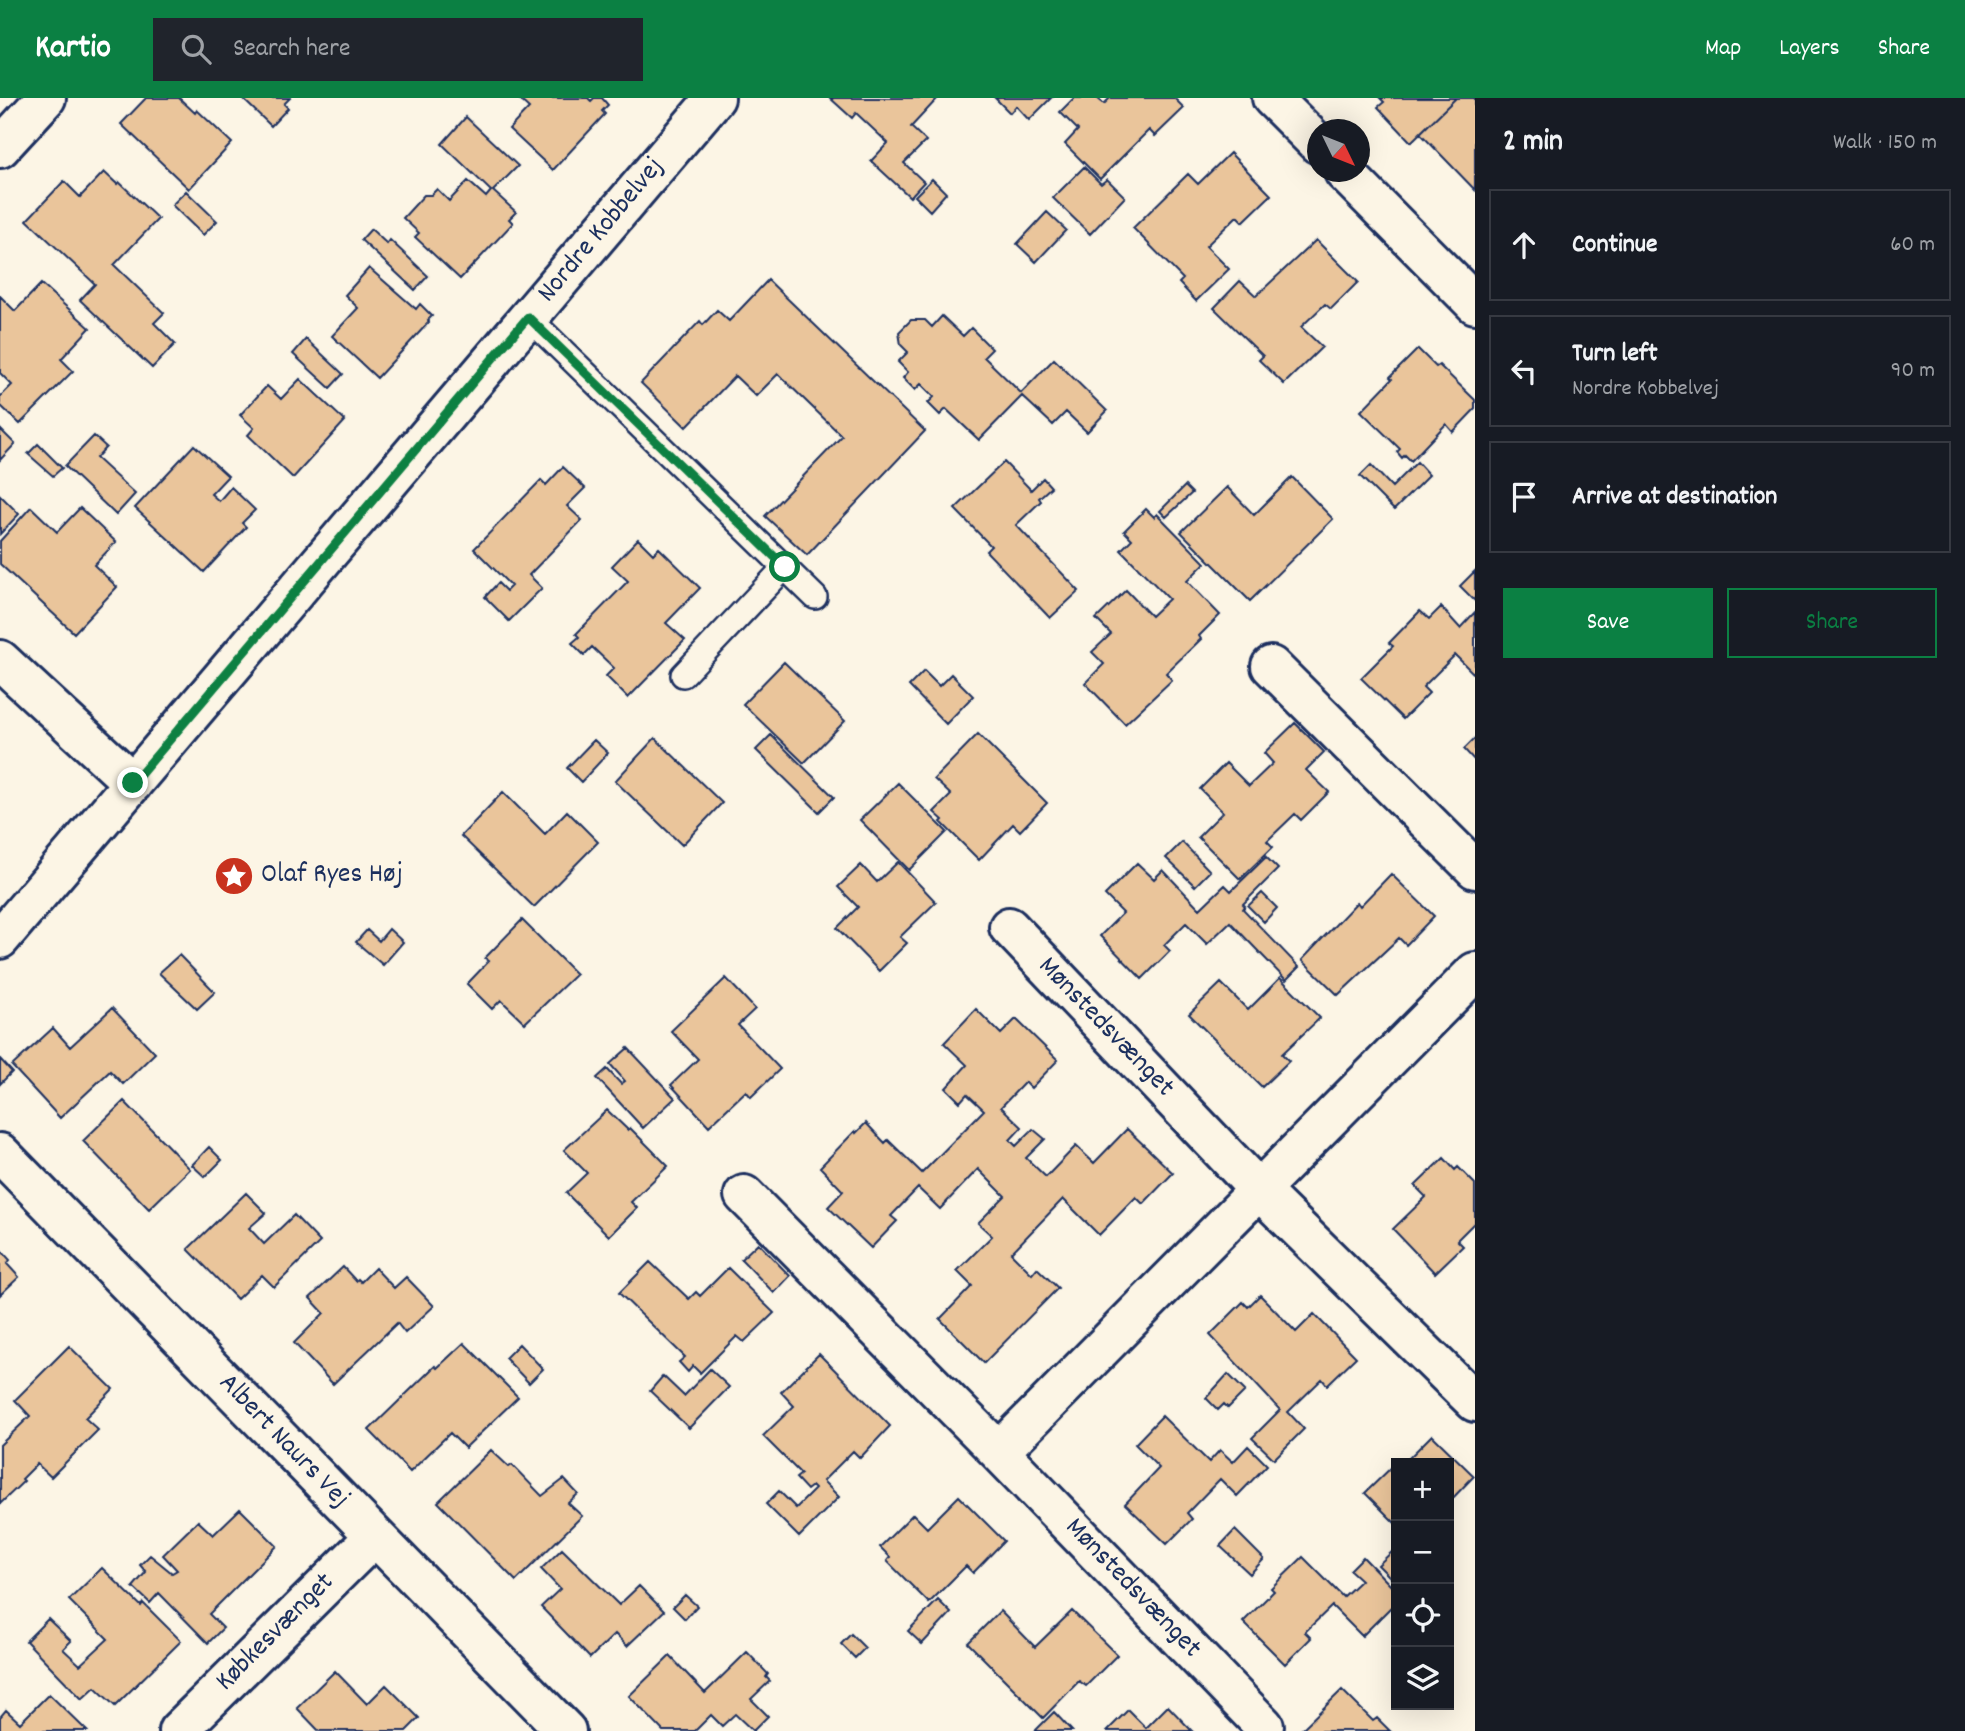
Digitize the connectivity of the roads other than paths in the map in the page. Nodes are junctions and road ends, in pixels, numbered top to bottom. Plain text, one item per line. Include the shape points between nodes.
1 (46, 98) edge
2 (715, 98) edge
3 (1272, 98) edge
4 (1307, 133) edge
5 (0, 148) edge
6 (1354, 182) edge
7 (1475, 304) edge
8 (528, 317) junction
9 (785, 567) junction
10 (816, 597) dead end
11 (0, 660) edge
12 (1271, 666) dead end
13 (683, 675) dead end
14 (133, 783) junction
15 (1475, 869) edge
16 (1009, 927) dead end
17 (0, 939) edge
18 (1475, 972) edge
19 (0, 1153) edge
20 (1259, 1190) junction
21 (744, 1195) dead end
22 (1475, 1402) edge
23 (999, 1452) junction
24 (374, 1536) junction
25 (1264, 1726) dead end
26 (178, 1731) edge
27 (566, 1731) edge

1 - 5 street
2 - 8 street, Nordre Kobbelvej
3 - 4 street
6 - 7 street
8 - 9 lane
8 - 14 street, Nordre Kobbelvej
9 - 10 lane
9 - 13 lane
11 - 14 street
12 - 15 street
14 - 17 street, Nordre Kobbelvej
16 - 20 street, Mønstedsvænget
18 - 20 street
19 - 24 street, Albert Naurs Vej
20 - 22 street, Mønstedsvænget
20 - 23 street
21 - 23 street, Mønstedsvænget
23 - 25 street, Mønstedsvænget
24 - 26 street, Købkesvænget
24 - 27 street, Albert Naurs Vej

